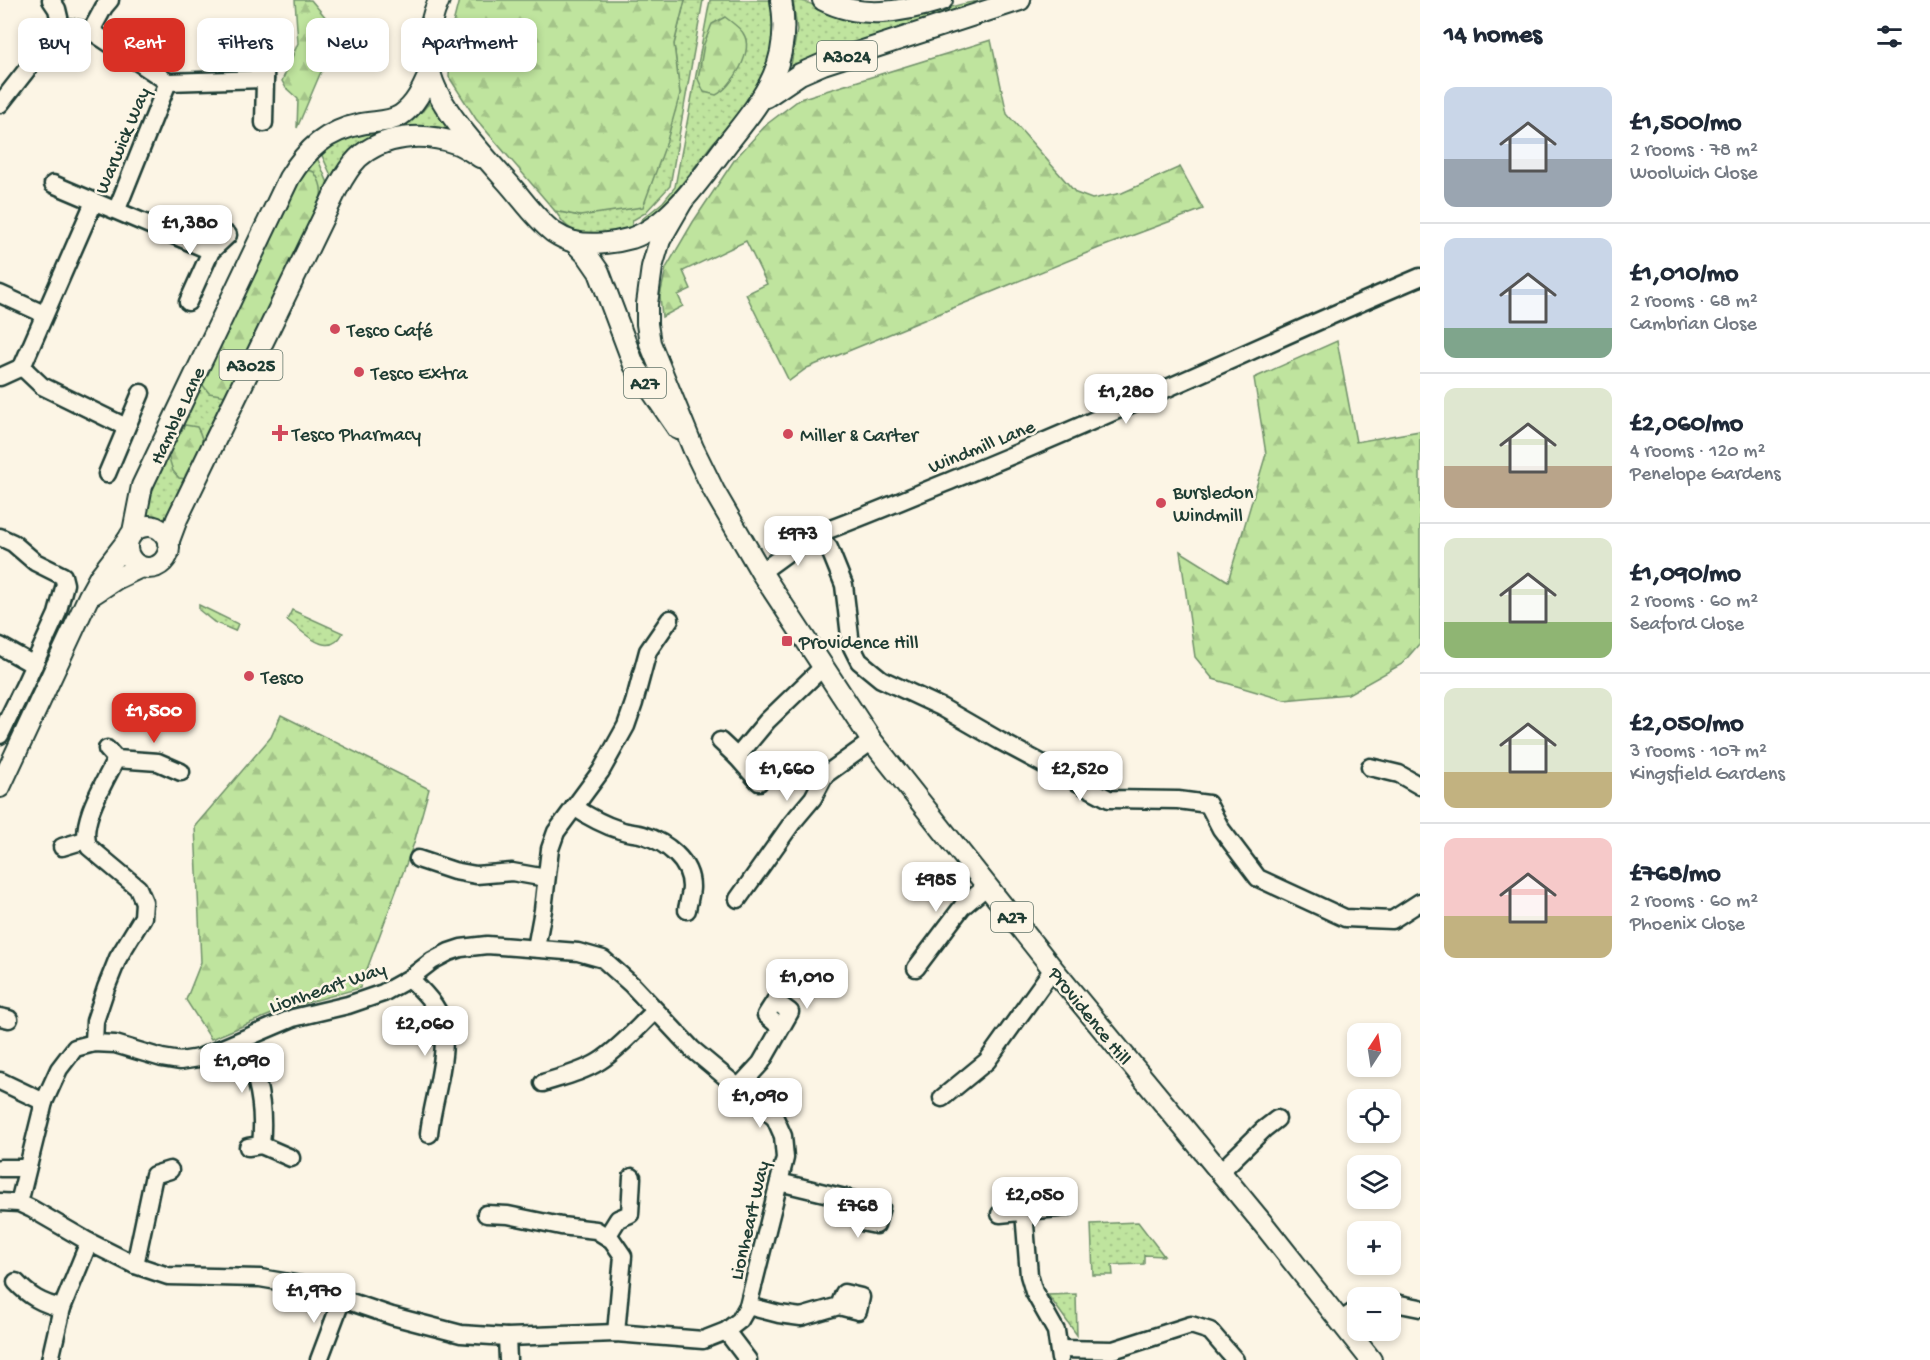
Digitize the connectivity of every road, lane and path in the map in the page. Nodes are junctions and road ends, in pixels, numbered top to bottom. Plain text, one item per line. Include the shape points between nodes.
1 (51, 0) edge
2 (110, 0) edge
3 (421, 0) edge
4 (439, 0) edge
5 (781, 0) edge
6 (823, 0) edge
7 (942, 0) edge
8 (1020, 0) edge
9 (59, 18) edge
10 (425, 18) edge
11 (433, 18) edge
12 (91, 31) joint
13 (25, 72) edge
14 (265, 72) edge
15 (430, 72) joint
16 (265, 79) junction
17 (168, 82) junction
18 (761, 100) junction
19 (0, 104) edge
20 (264, 123) dead end
21 (490, 163) junction
22 (53, 184) dead end
23 (94, 202) junction
24 (682, 202) junction
25 (117, 209) junction
26 (228, 235) dead end
27 (574, 242) junction
28 (211, 251) junction
29 (1420, 277) edge
30 (0, 294) edge
31 (188, 302) dead end
32 (44, 314) junction
33 (22, 368) junction
34 (0, 377) edge
35 (141, 393) dead end
36 (126, 427) junction
37 (693, 448) junction
38 (107, 474) dead end
39 (817, 534) junction
40 (130, 536) junction
41 (0, 537) edge
42 (168, 543) junction
43 (141, 567) junction
44 (761, 572) junction
45 (89, 596) junction
46 (670, 619) dead end
47 (0, 646) edge
48 (34, 664) junction
49 (823, 667) junction
50 (0, 735) edge
51 (720, 741) dead end
52 (872, 741) junction
53 (736, 757) junction
54 (1370, 767) dead end
55 (181, 772) dead end
56 (759, 782) dead end
57 (1420, 786) edge
58 (0, 787) edge
59 (574, 807) junction
60 (85, 840) junction
61 (62, 847) dead end
62 (418, 859) dead end
63 (546, 878) junction
64 (987, 886) junction
65 (738, 899) dead end
66 (1420, 902) edge
67 (687, 910) dead end
68 (536, 948) junction
69 (916, 968) dead end
70 (1053, 969) junction
71 (410, 978) junction
72 (655, 1011) junction
73 (781, 1028) dead end
74 (242, 1041) junction
75 (94, 1043) junction
76 (0, 1081) edge
77 (543, 1083) dead end
78 (738, 1088) junction
79 (942, 1098) dead end
80 (44, 1102) junction
81 (1277, 1119) dead end
82 (429, 1134) dead end
83 (291, 1158) dead end
84 (0, 1168) edge
85 (27, 1168) junction
86 (156, 1171) dead end
87 (1220, 1172) junction
88 (632, 1177) dead end
89 (779, 1182) junction
90 (0, 1202) edge
91 (19, 1203) junction
92 (866, 1203) dead end
93 (646, 1206) dead end
94 (1067, 1207) dead end
95 (1024, 1212) junction
96 (486, 1214) dead end
97 (630, 1214) junction
98 (1000, 1214) dead end
99 (608, 1235) junction
100 (89, 1242) junction
101 (135, 1265) junction
102 (21, 1292) dead end
103 (342, 1299) junction
104 (1401, 1304) edge
105 (748, 1306) junction
106 (839, 1306) dead end
107 (62, 1308) junction
108 (1420, 1308) edge
109 (1347, 1316) edge
110 (1340, 1321) junction
111 (726, 1331) junction
112 (616, 1333) junction
113 (507, 1337) junction
114 (1060, 1354) edge
115 (50, 1360) edge
116 (320, 1360) edge
117 (508, 1360) edge
118 (748, 1360) edge
119 (1236, 1360) edge
120 (1371, 1360) edge

1 - 9 street
2 - 12 street
3 - 10 main road
4 - 11 main road
5 - 18 main road via 784,23 779,61
6 - 7 main road, A3024 via 851,11 888,13
8 - 18 main road, A3024 via 824,64 800,74
12 - 17 street, Warwick Way
13 - 19 street
14 - 16 street
15 - 21 main road via 443,102
15 - 40 main road, Hamble Lane / A3025 via 414,103 401,115 337,131 302,156 142,486
16 - 17 street
16 - 20 street
17 - 25 street, Warwick Way
18 - 24 main road
21 - 27 main road via 554,233
21 - 42 main road, A3025 via 457,143 413,137 377,145 347,170
22 - 23 street, Warwick Way
23 - 25 street, Warwick Way
23 - 32 street, Warwick Way
24 - 27 main road via 633,237 609,243
24 - 37 main road, Providence Hill / A27 via 654,258 647,324 650,343
25 - 28 street
26 - 28 street
27 - 37 main road, Providence Hill / A27 via 599,272 634,365
28 - 31 street
29 - 39 street, Windmill Lane via 1024,451
30 - 32 street
32 - 33 street, Warwick Way
33 - 34 street
33 - 36 street via 42,386
35 - 36 street
36 - 38 street
37 - 44 main road, Providence Hill / A27
39 - 44 street, Windmill Lane
39 - 66 street via 829,548 844,585 851,645 859,661 881,679 941,707 1109,799 1208,804 1258,878 1345,918 1392,920
40 - 42 main road via 145,527 157,528
40 - 43 main road via 127,554
40 - 45 main road, Hamble Lane / A3025
41 - 48 street via 63,576 65,584 57,614
42 - 43 main road via 168,555 161,564
43 - 45 main road
44 - 49 main road, Providence Hill / A27
45 - 58 main road, Hamble Lane / A3025
46 - 59 street via 648,651 626,726 601,771
47 - 48 street
48 - 50 street
49 - 52 main road, Providence Hill / A27
49 - 53 street
51 - 53 street
52 - 64 main road, Providence Hill / A27
52 - 65 street via 825,775 813,798
53 - 56 street
54 - 57 street via 1399,774
55 - 60 street via 158,762 112,754
59 - 63 street via 556,832
59 - 67 street via 621,831 660,842 674,852 696,887
60 - 61 street
60 - 75 street via 88,847 138,888 144,902 143,917 118,958 106,988 95,1021
62 - 63 street via 476,875 512,872
63 - 68 street
64 - 69 street via 962,907
64 - 70 main road, Providence Hill / A27
68 - 71 street, Lionheart Way via 461,948 432,961
68 - 72 street, Lionheart Way via 603,959
70 - 79 street via 987,1060
70 - 87 main road, Providence Hill / A27
71 - 74 street, Lionheart Way via 363,1001 293,1018
71 - 82 street via 438,1011 442,1026 441,1099
72 - 77 street via 598,1062
72 - 78 street, Lionheart Way
73 - 78 street via 761,1063
74 - 75 street, Lionheart Way via 180,1061 115,1044
74 - 83 street via 252,1061 262,1105 255,1146
75 - 80 street via 75,1048 59,1069
76 - 80 street
78 - 89 street, Lionheart Way via 775,1118 783,1136 785,1158
80 - 85 street
81 - 87 street
84 - 85 street
85 - 91 street
86 - 101 street
87 - 110 main road, Providence Hill / A27
88 - 97 street
89 - 92 street
89 - 105 street, Lionheart Way
90 - 91 street
91 - 100 street
93 - 97 street
94 - 95 street
95 - 98 street
95 - 114 street via 1029,1275 1034,1293 1056,1331
96 - 99 street via 509,1210
97 - 99 street via 618,1219
99 - 112 street via 622,1256
100 - 101 street
100 - 107 street
101 - 103 street via 168,1276 260,1278 301,1285
102 - 107 street
103 - 113 street via 461,1334
103 - 116 street
104 - 108 street
105 - 106 street via 801,1317
105 - 111 street, Lionheart Way via 740,1320
107 - 115 street
109 - 110 street
110 - 120 main road, Providence Hill / A27
111 - 112 street via 703,1340
111 - 118 street
112 - 113 street
113 - 117 street
114 - 119 street via 1113,1350 1191,1324 1210,1331

